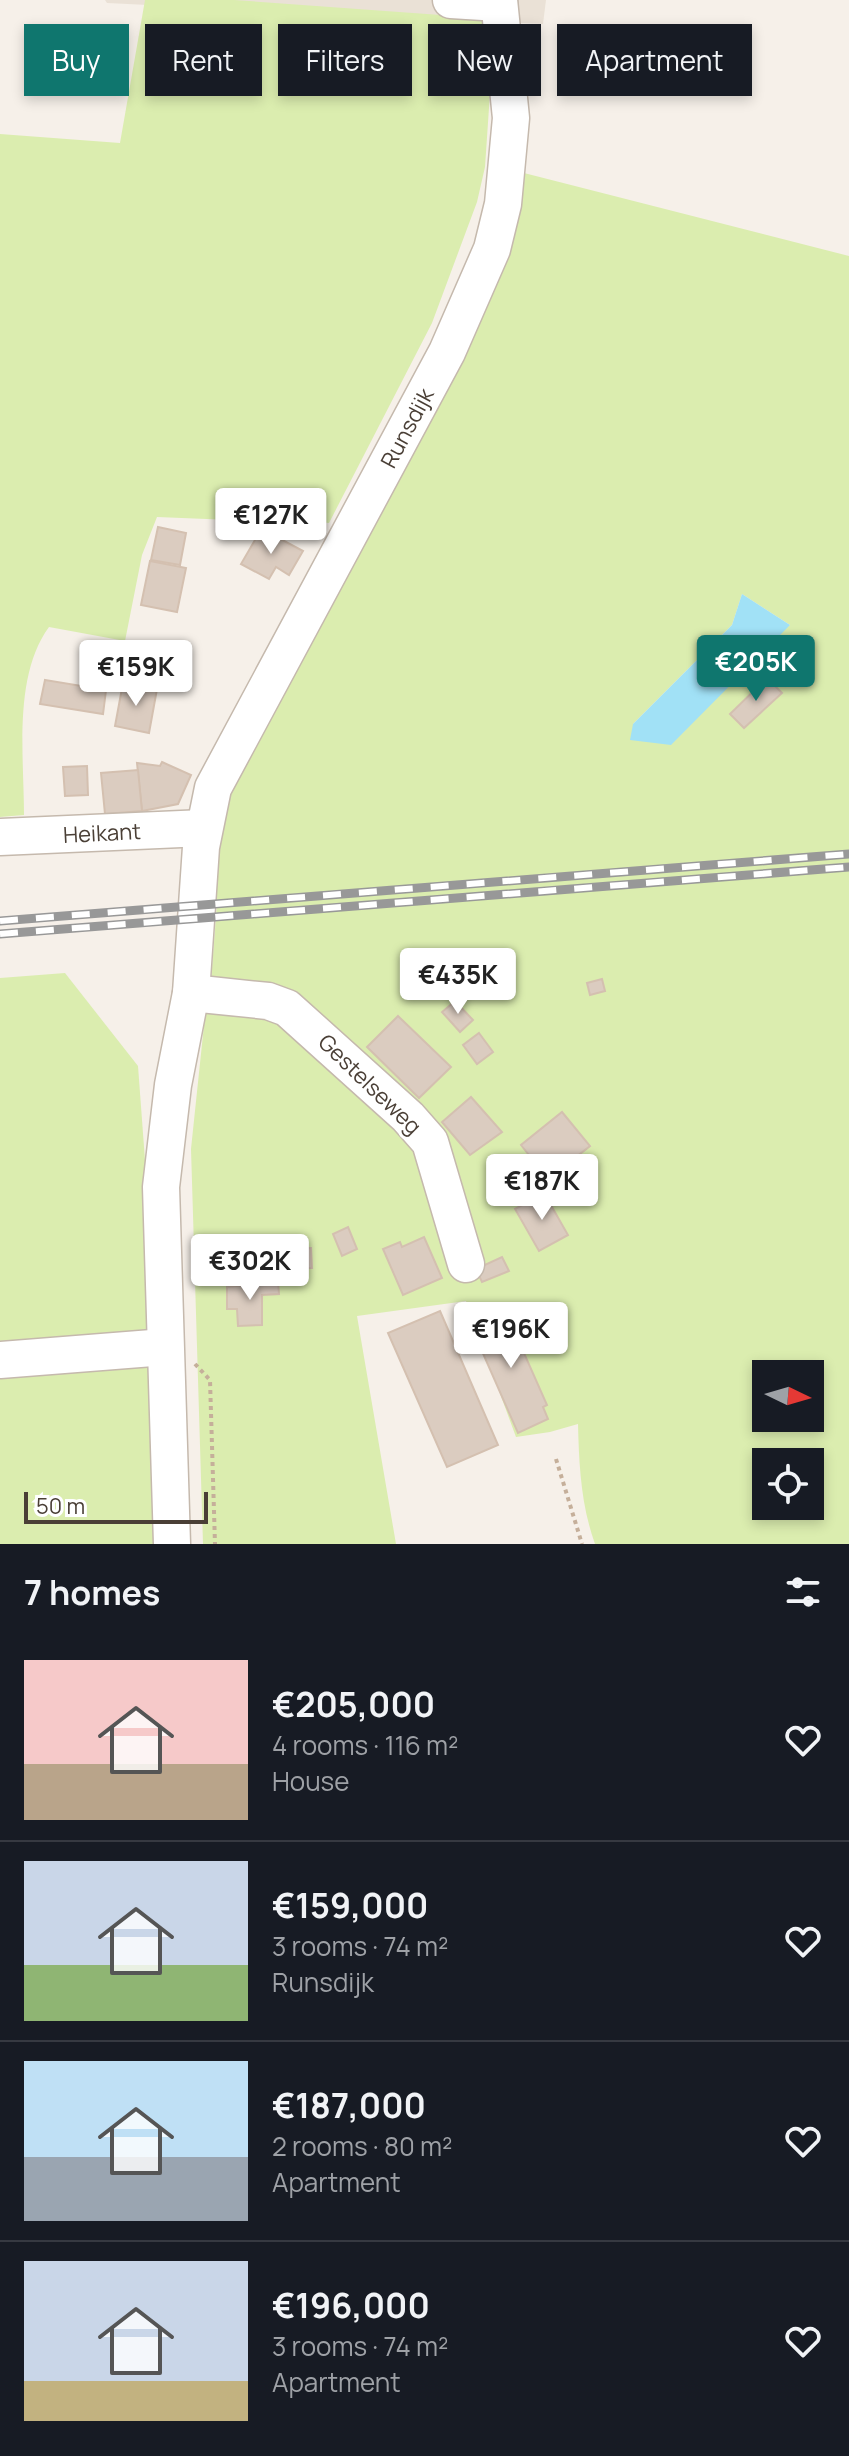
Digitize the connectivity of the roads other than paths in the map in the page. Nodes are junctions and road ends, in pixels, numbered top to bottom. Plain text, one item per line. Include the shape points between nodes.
1 (451, 0) edge
2 (499, 1) edge
3 (204, 828) junction
4 (0, 837) edge
5 (191, 993) junction
6 (466, 1264) dead end
7 (165, 1347) junction
8 (0, 1360) edge
9 (172, 1544) edge

1 - 2 street
2 - 3 street, Runsdijk via 511,118 503,204 492,249 447,352 213,788
3 - 4 street, Heikant
3 - 5 street
5 - 6 street, Gestelseweg via 287,1008 408,1117 430,1142
5 - 7 street via 161,1187
7 - 8 street
7 - 9 street

